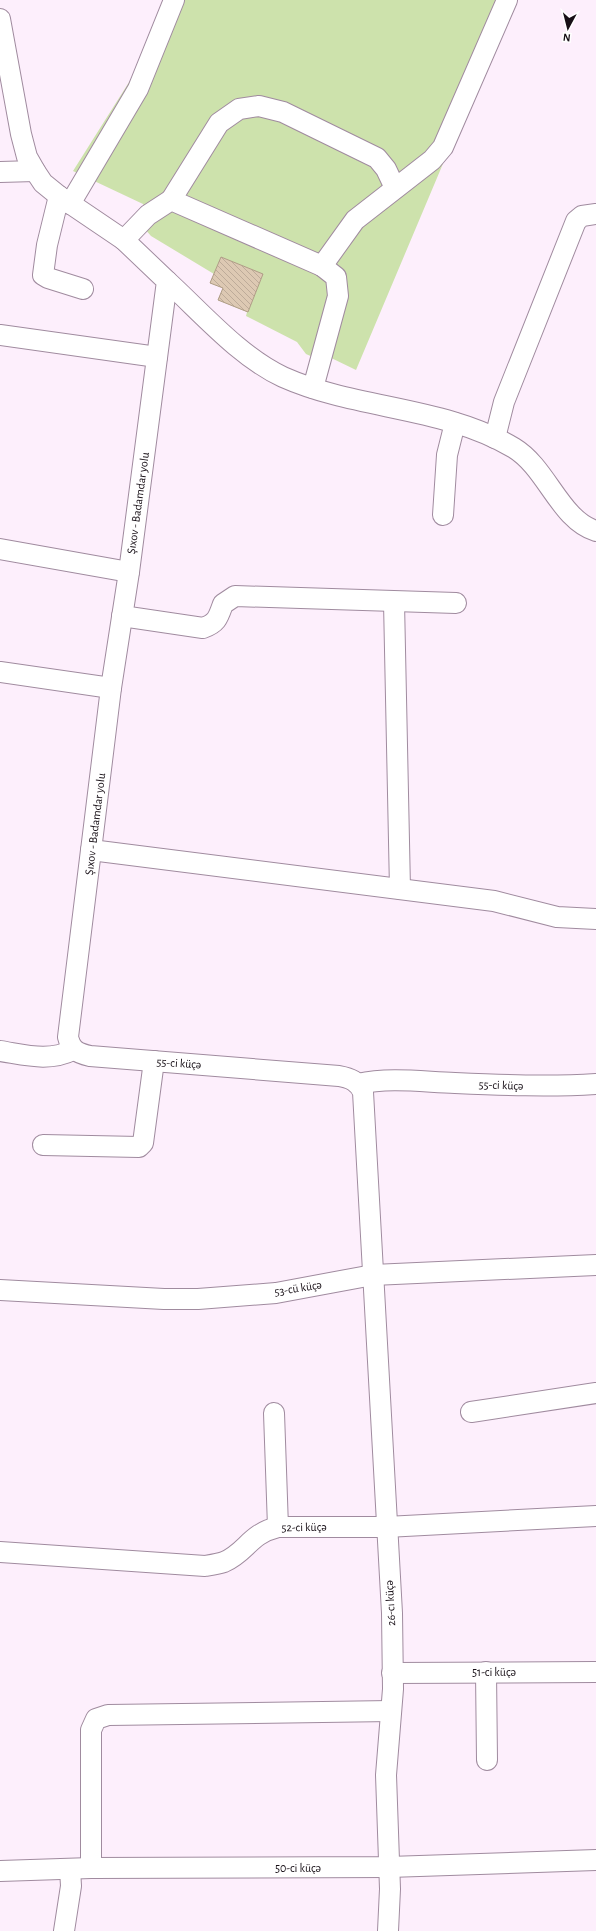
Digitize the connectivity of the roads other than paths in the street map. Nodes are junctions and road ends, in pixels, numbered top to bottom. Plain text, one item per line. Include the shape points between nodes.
1 (174, 0) edge
2 (507, 0) edge
3 (0, 19) edge
4 (35, 171) junction
5 (0, 172) edge
6 (395, 188) junction
7 (65, 200) junction
8 (172, 200) junction
9 (596, 214) edge
10 (124, 240) junction
11 (322, 266) junction
12 (167, 281) junction
13 (83, 289) dead end
14 (0, 335) edge
15 (157, 357) junction
16 (313, 388) junction
17 (455, 423) junction
18 (495, 438) junction
19 (443, 515) dead end
20 (596, 531) edge
21 (0, 549) edge
22 (129, 572) junction
23 (394, 602) junction
24 (456, 603) dead end
25 (122, 616) junction
26 (0, 672) edge
27 (111, 688) junction
28 (91, 850) junction
29 (400, 889) junction
30 (596, 919) edge
31 (73, 1050) junction
32 (0, 1051) edge
33 (154, 1061) junction
34 (358, 1084) junction
35 (596, 1084) edge
36 (43, 1145) dead end
37 (596, 1265) edge
38 (373, 1275) junction
39 (0, 1290) edge
40 (596, 1393) edge
41 (471, 1412) dead end
42 (274, 1413) dead end
43 (596, 1516) edge
44 (278, 1527) junction
45 (386, 1527) junction
46 (0, 1552) edge
47 (486, 1672) junction
48 (596, 1672) edge
49 (392, 1674) junction
50 (391, 1711) junction
51 (487, 1760) dead end
52 (596, 1860) edge
53 (91, 1868) junction
54 (389, 1868) junction
55 (70, 1869) junction
56 (0, 1870) edge
57 (64, 1931) edge
58 (388, 1931) edge

1 - 7 street via 138,89
2 - 6 street via 443,147 432,160
3 - 4 street via 21,134 27,157
4 - 5 street
4 - 7 street via 44,183
6 - 8 street via 386,169 377,158 283,112 259,106 239,109 219,123
6 - 11 street via 355,220
7 - 10 street
7 - 13 street via 47,245 43,275
8 - 10 street via 148,215
8 - 11 street
9 - 18 street via 582,216 576,221 504,402
10 - 12 street
11 - 16 street via 336,277 338,296
12 - 15 street, Şıxov - Badamdar yolu
12 - 16 street via 257,361 282,376
14 - 15 street
15 - 22 street, Şıxov - Badamdar yolu
16 - 17 street
17 - 18 street
17 - 19 street via 447,455
18 - 20 street via 528,458 570,513 580,523
21 - 22 street
22 - 25 street, Şıxov - Badamdar yolu
23 - 24 street
23 - 25 street via 235,596 223,604 213,625 203,628
23 - 29 street
25 - 27 street, Şıxov - Badamdar yolu
26 - 27 street
27 - 28 street, Şıxov - Badamdar yolu
28 - 29 street
28 - 31 street, Şıxov - Badamdar yolu via 68,1037
29 - 30 street via 494,901 557,917
31 - 32 street via 62,1056 48,1058
31 - 33 street, 55-ci küçə via 90,1056
33 - 34 street, 55-ci küçə via 339,1076
33 - 36 street via 143,1143 139,1147
34 - 35 street, 55-ci küçə via 384,1080 500,1085
34 - 38 street via 364,1099
37 - 38 street, 53-cü küçə
38 - 39 street, 53-cü küçə via 276,1292 198,1299
38 - 45 street, 26-cı küçə
40 - 41 street
42 - 44 street
43 - 45 street, 52-ci küçə
44 - 45 street, 52-ci küçə
44 - 46 street, 52-ci küçə via 255,1536 235,1556 223,1563 205,1566
45 - 49 street, 26-cı küçə via 392,1613
47 - 48 street, 51-ci küçə
47 - 49 street, 51-ci küçə
47 - 51 street
49 - 50 street, 26-cı küçə
50 - 53 street via 108,1715 96,1719 91,1730
50 - 54 street, 26-cı küçə via 386,1775
52 - 54 street, 50-ci küçə
53 - 54 street, 50-ci küçə
53 - 55 street, 50-ci küçə
54 - 58 street, 26-cı küçə
55 - 56 street, 50-ci küçə
55 - 57 street via 71,1886

